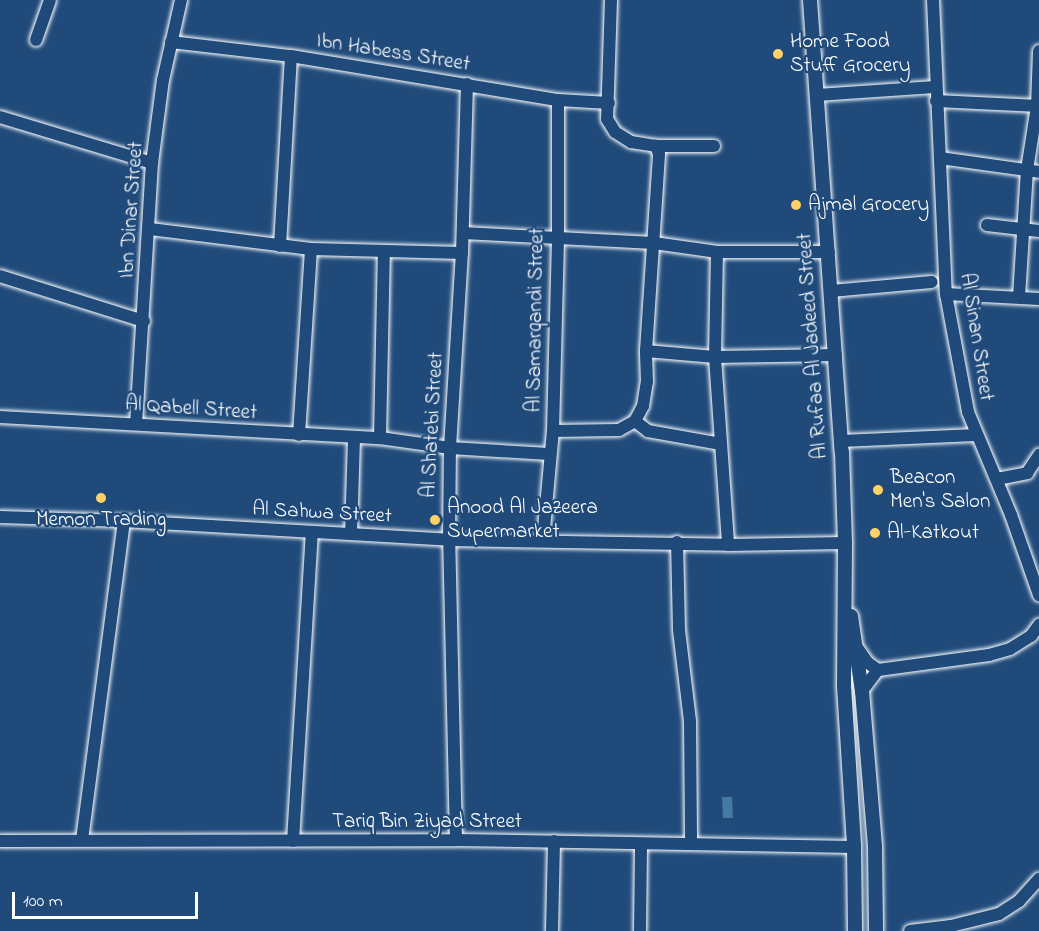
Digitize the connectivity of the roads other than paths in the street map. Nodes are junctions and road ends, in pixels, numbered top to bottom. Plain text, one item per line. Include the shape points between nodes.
1 (51, 0) edge
2 (181, 0) edge
3 (612, 0) edge
4 (810, 0) edge
5 (933, 0) edge
6 (36, 40) dead end
7 (171, 42) junction
8 (1039, 51) edge
9 (291, 56) junction
10 (467, 84) junction
11 (935, 87) junction
12 (817, 95) junction
13 (558, 100) junction
14 (936, 101) junction
15 (609, 103) junction
16 (1038, 106) edge
17 (0, 117) edge
18 (656, 146) junction
19 (714, 146) dead end
20 (940, 158) junction
21 (152, 162) junction
22 (1033, 171) edge
23 (987, 225) dead end
24 (150, 229) junction
25 (1024, 230) junction
26 (1039, 231) edge
27 (463, 233) junction
28 (558, 236) junction
29 (654, 243) junction
30 (280, 246) junction
31 (311, 249) junction
32 (384, 252) junction
33 (717, 252) junction
34 (829, 252) junction
35 (462, 253) junction
36 (0, 276) edge
37 (932, 282) dead end
38 (831, 291) junction
39 (946, 294) junction
40 (1019, 297) junction
41 (1039, 299) edge
42 (144, 321) junction
43 (646, 351) junction
44 (836, 355) junction
45 (715, 357) junction
46 (0, 417) edge
47 (635, 421) junction
48 (136, 424) junction
49 (553, 431) junction
50 (299, 435) junction
51 (976, 435) junction
52 (354, 437) junction
53 (380, 438) junction
54 (841, 441) junction
55 (721, 444) junction
56 (450, 448) junction
57 (549, 454) junction
58 (1039, 455) edge
59 (997, 479) junction
60 (0, 517) edge
61 (124, 521) junction
62 (312, 533) junction
63 (351, 534) junction
64 (448, 540) junction
65 (543, 540) junction
66 (677, 542) junction
67 (845, 543) junction
68 (728, 545) junction
69 (845, 581) junction
70 (1039, 595) edge
71 (1039, 625) edge
72 (856, 646) junction
73 (878, 670) junction
74 (862, 692) junction
75 (82, 840) junction
76 (456, 840) junction
77 (0, 841) edge
78 (293, 841) junction
79 (554, 841) junction
80 (691, 843) junction
81 (641, 844) junction
82 (854, 847) junction
83 (1039, 879) edge
84 (552, 931) edge
85 (640, 931) edge
86 (855, 931) edge
87 (876, 931) edge
88 (910, 931) edge

1 - 6 street
2 - 7 street, Ibn Dinar Street
3 - 15 street
4 - 12 street, Al Rufaa Al Jadeed Street
5 - 11 street, Al Sinan Street
7 - 9 street, Ibn Habess Street
7 - 21 street, Ibn Dinar Street
8 - 16 street
9 - 10 street, Ibn Habess Street
9 - 30 street
10 - 13 street, Ibn Habess Street
10 - 27 street, Al Shatebi Street
11 - 12 street
11 - 14 street, Al Sinan Street
12 - 34 street, Al Rufaa Al Jadeed Street
13 - 15 street, Ibn Habess Street
13 - 28 street, Al Samarqandi Street
14 - 16 street
14 - 20 street, Al Sinan Street
15 - 18 street via 607,119 615,132 631,142
16 - 22 street
17 - 21 street
18 - 19 street
18 - 29 street via 659,154
20 - 22 street
20 - 39 street, Al Sinan Street
21 - 24 street, Ibn Dinar Street
22 - 25 street
23 - 25 street
24 - 30 street
24 - 42 street, Ibn Dinar Street
25 - 26 street
25 - 40 street
27 - 28 street
27 - 35 street, Al Shatebi Street
28 - 29 street
28 - 49 street, Al Samarqandi Street
29 - 33 street
29 - 43 street
30 - 31 street
31 - 32 street
31 - 50 street
32 - 35 street
32 - 53 street
33 - 34 street
33 - 45 street
34 - 38 street, Al Rufaa Al Jadeed Street
35 - 56 street, Al Shatebi Street
36 - 42 street
37 - 38 street
38 - 44 street, Al Rufaa Al Jadeed Street
39 - 40 street
39 - 51 street, Al Sinan Street via 968,412
40 - 41 street
42 - 48 street, Ibn Dinar Street
43 - 45 street
43 - 47 street via 645,395
44 - 45 street
44 - 54 street, Al Rufaa Al Jadeed Street
45 - 55 street
46 - 48 street, Al Qabell Street
47 - 49 street via 611,432
47 - 55 street via 648,431
48 - 50 street, Al Qabell Street
49 - 57 street, Al Samarqandi Street
50 - 52 street, Al Qabell Street
51 - 54 street
51 - 59 street, Al Sinan Street
52 - 53 street, Al Qabell Street
52 - 63 street
53 - 56 street, Al Qabell Street
54 - 67 street, Al Rufaa Al Jadeed Street
55 - 68 street
56 - 57 street, Al Qabell Street
56 - 64 street, Al Shatebi Street
57 - 65 street, Al Samarqandi Street
58 - 59 street via 1027,473
59 - 70 street, Al Sinan Street
60 - 61 street, Al Sahwa Street
61 - 62 street, Al Sahwa Street
61 - 75 street
62 - 63 street, Al Sahwa Street
62 - 78 street
63 - 64 street, Al Sahwa Street
64 - 65 street, Al Sahwa Street
64 - 76 street, Al Shatebi Street
65 - 66 street, Al Sahwa Street
66 - 68 street, Al Sahwa Street
66 - 80 street via 679,630 690,721
67 - 68 street, Al Sahwa Street
67 - 69 street, Al Rufaa Al Jadeed Street
69 - 72 street, Al Rufaa Al Jadeed Street
69 - 82 street, Al Rufaa Al Jadeed Street via 844,686
71 - 73 street via 1031,636 1010,649 989,655
72 - 73 street
72 - 74 street, Al Rufaa Al Jadeed Street
73 - 74 street
74 - 87 street, Al Rufaa Al Jadeed Street
75 - 77 street, Tariq Bin Ziyad Street
75 - 78 street, Tariq Bin Ziyad Street
76 - 78 street, Tariq Bin Ziyad Street
76 - 79 street, Tariq Bin Ziyad Street
79 - 81 street, Tariq Bin Ziyad Street
79 - 84 street
80 - 81 street, Tariq Bin Ziyad Street
80 - 82 street, Tariq Bin Ziyad Street
81 - 85 street
82 - 86 street, Al Rufaa Al Jadeed Street
83 - 88 street via 1019,901 999,914

